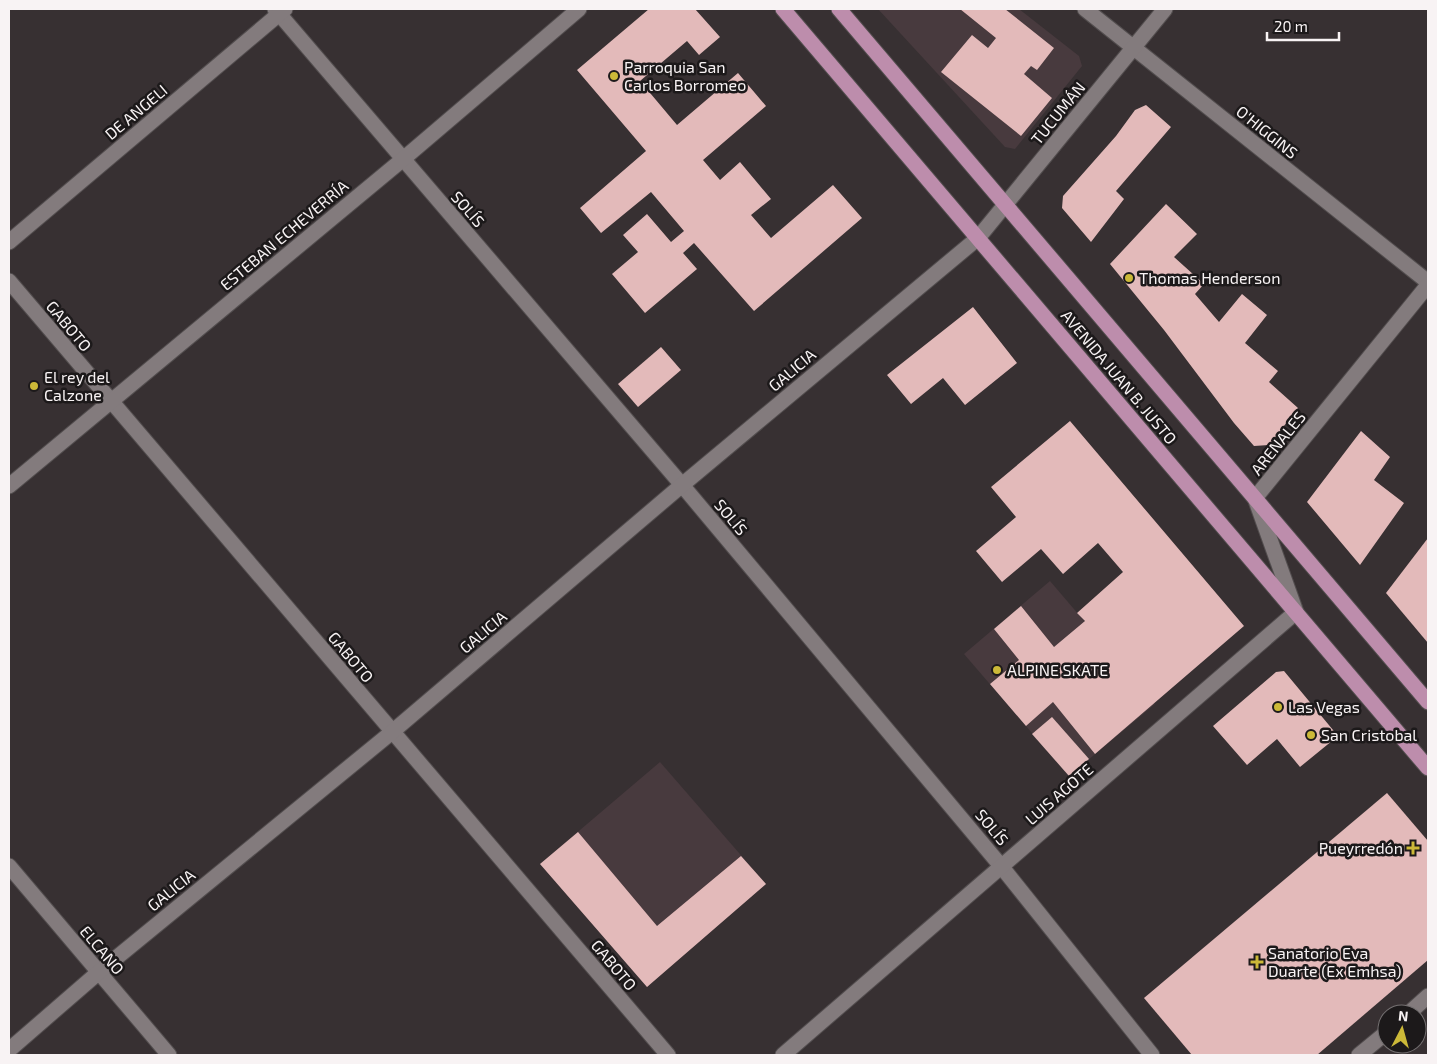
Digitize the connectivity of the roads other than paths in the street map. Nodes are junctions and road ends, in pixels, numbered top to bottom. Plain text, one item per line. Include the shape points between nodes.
1 (579, 9) edge
2 (783, 9) edge
3 (839, 9) edge
4 (1085, 9) edge
5 (1165, 9) edge
6 (279, 10) edge
7 (1134, 48) junction
8 (402, 160) junction
9 (1006, 205) junction
10 (978, 238) junction
11 (9, 242) edge
12 (9, 282) edge
13 (1428, 284) edge
14 (111, 401) junction
15 (9, 486) edge
16 (682, 486) junction
17 (1255, 498) junction
18 (1296, 612) junction
19 (1428, 702) edge
20 (392, 732) junction
21 (1428, 768) edge
22 (9, 866) edge
23 (1002, 866) junction
24 (99, 972) junction
25 (1377, 1040) edge
26 (9, 1050) edge
27 (169, 1055) edge
28 (668, 1055) edge
29 (784, 1055) edge
30 (1152, 1055) edge
31 (1359, 1055) edge

1 - 8 street, ESTEBAN ECHEVERRÍA
2 - 10 main road, AVENIDA JUAN B. JUSTO
3 - 9 main road, AVENIDA JUAN B. JUSTO
4 - 7 street, O'HIGGINS
5 - 7 street, TUCUMÁN
6 - 8 street, SOLÍS
6 - 11 street, DE ANGELI
7 - 9 street, TUCUMÁN
7 - 13 street, O'HIGGINS
8 - 14 street, ESTEBAN ECHEVERRÍA
8 - 16 street, SOLÍS
9 - 10 street, TUCUMÁN
9 - 17 main road, AVENIDA JUAN B. JUSTO
10 - 16 street, GALICIA
10 - 18 main road, AVENIDA JUAN B. JUSTO
12 - 14 street, GABOTO
13 - 17 street, ARENALES
14 - 15 street, ESTEBAN ECHEVERRÍA
14 - 20 street, GABOTO
16 - 20 street, GALICIA
16 - 23 street, SOLÍS
17 - 18 street, ARENALES
17 - 19 main road, AVENIDA JUAN B. JUSTO
18 - 21 main road, AVENIDA JUAN B. JUSTO
18 - 23 street, LUIS AGOTE
20 - 24 street, GALICIA
20 - 28 street, GABOTO
22 - 24 street, ELCANO
23 - 29 street, LUIS AGOTE
23 - 30 street, SOLÍS
24 - 26 street, GALICIA
24 - 27 street, ELCANO
25 - 31 street

